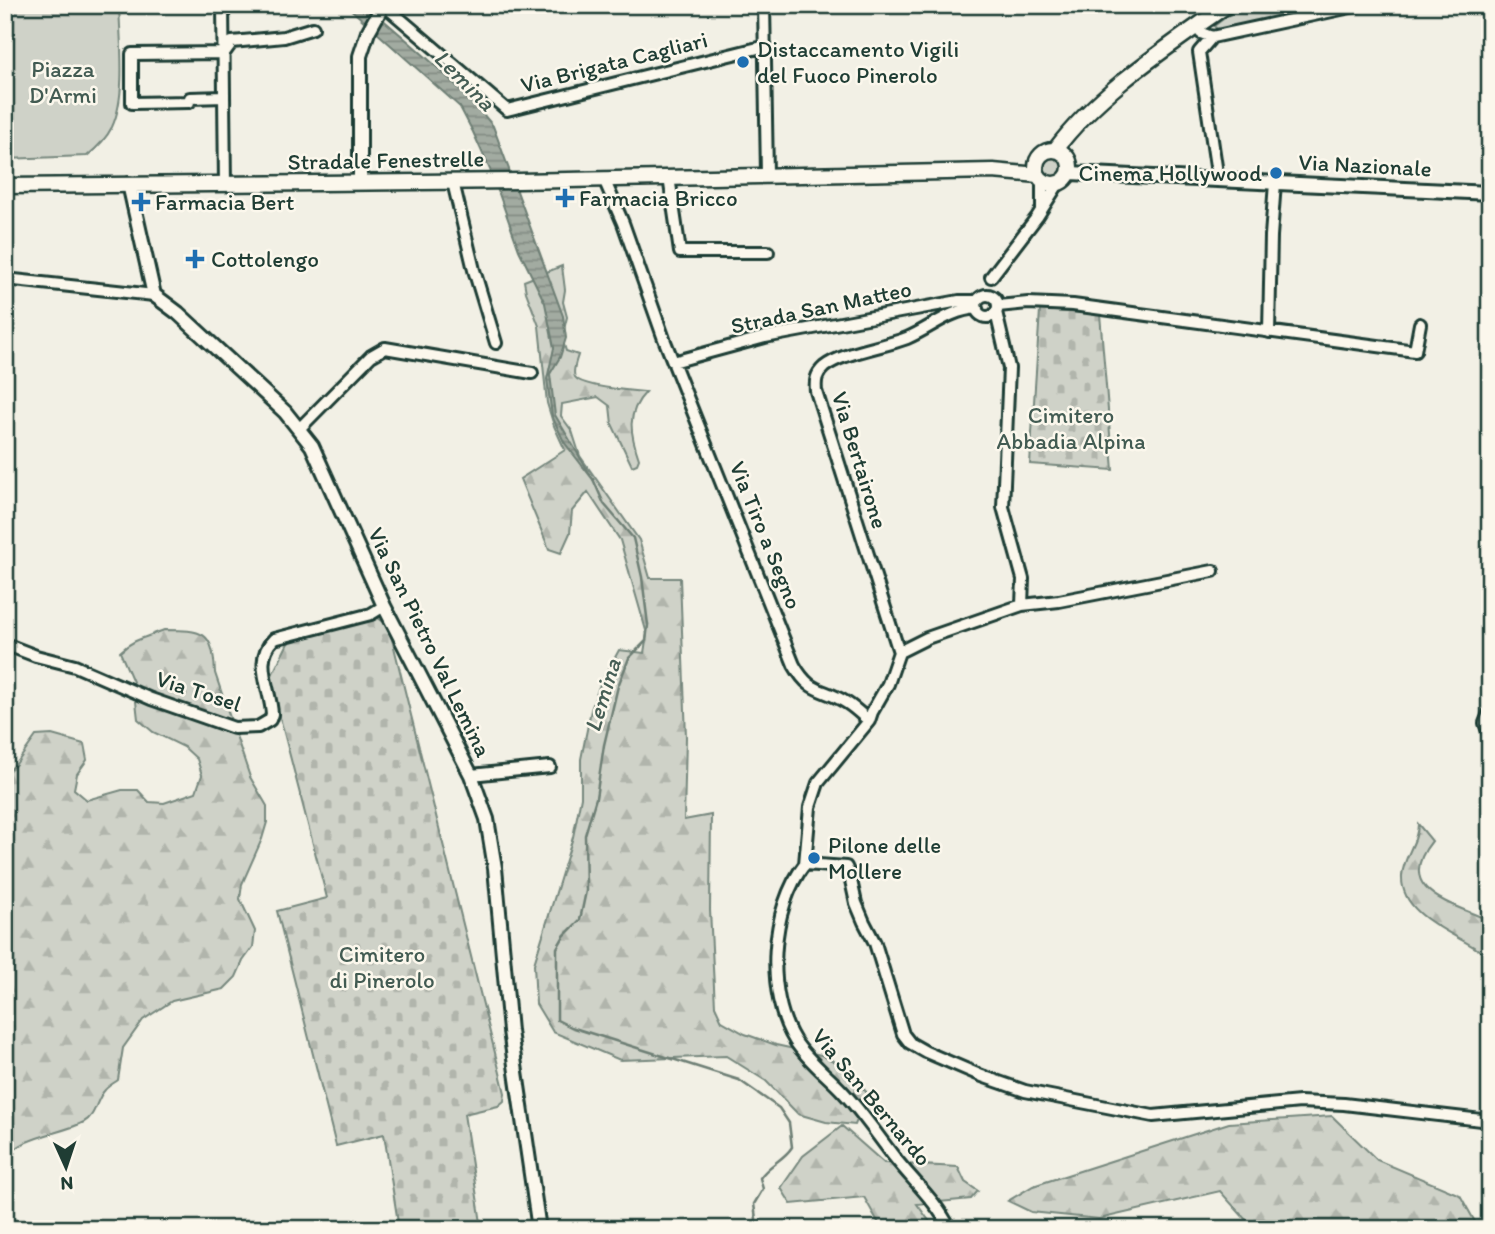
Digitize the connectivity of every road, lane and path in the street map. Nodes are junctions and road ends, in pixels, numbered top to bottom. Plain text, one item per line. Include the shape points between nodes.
1 (223, 5) edge
2 (764, 5) edge
3 (1227, 5) edge
4 (1360, 5) edge
5 (382, 7) edge
6 (1196, 27) junction
7 (313, 28) dead end
8 (1212, 37) junction
9 (766, 46) junction
10 (224, 53) junction
11 (224, 97) junction
12 (1060, 152) junction
13 (1039, 172) junction
14 (1070, 173) junction
15 (767, 174) junction
16 (669, 177) junction
17 (604, 179) junction
18 (1218, 180) junction
19 (360, 182) junction
20 (453, 182) junction
21 (1275, 183) junction
22 (130, 184) junction
23 (1058, 184) junction
24 (225, 185) junction
25 (5, 186) edge
26 (1490, 193) edge
27 (1042, 210) junction
28 (768, 253) dead end
29 (991, 277) junction
30 (5, 279) edge
31 (154, 295) junction
32 (978, 303) junction
33 (996, 305) junction
34 (1420, 324) dead end
35 (1269, 332) junction
36 (496, 344) dead end
37 (673, 362) junction
38 (532, 373) dead end
39 (300, 428) junction
40 (1213, 571) dead end
41 (1023, 605) junction
42 (384, 606) junction
43 (5, 645) edge
44 (899, 652) junction
45 (1490, 711) edge
46 (869, 721) junction
47 (1490, 737) edge
48 (550, 767) dead end
49 (471, 775) junction
50 (805, 864) junction
51 (1490, 1121) edge
52 (539, 1229) edge
53 (950, 1229) edge

1 - 10 street
2 - 9 street
3 - 6 main road
4 - 8 street
5 - 9 street, Via Brigata Cagliari via 507,110
5 - 19 street via 368,32 359,65
6 - 8 street
6 - 12 main road via 1097,102 1073,125
7 - 10 street via 284,37 232,42
8 - 18 street via 1199,52
9 - 15 street
10 - 11 street
10 - 11 street via 132,54 132,103
11 - 24 street
12 - 13 main road via 1045,152
12 - 14 main road via 1071,164
13 - 15 main road
13 - 23 main road via 1053,185
13 - 27 street
14 - 18 street, Via Nazionale
14 - 23 main road
15 - 16 main road, Stradale Fenestrelle
16 - 17 main road, Stradale Fenestrelle
16 - 28 street via 680,253
17 - 20 main road, Stradale Fenestrelle
17 - 37 street, Via Tiro a Segno
18 - 21 street, Via Nazionale
19 - 20 main road, Stradale Fenestrelle
19 - 24 main road, Stradale Fenestrelle
20 - 36 street
21 - 26 street, Via Nazionale
21 - 35 street
22 - 24 main road, Stradale Fenestrelle
22 - 25 main road, Stradale Fenestrelle
22 - 31 street
23 - 27 street
27 - 29 street
29 - 32 street
29 - 33 street via 988,285
30 - 31 street
31 - 39 street, Via San Pietro Val Lemina
32 - 33 street via 986,295
32 - 33 street via 979,314 986,317
32 - 37 street, Strada San Matteo via 959,301 765,337
32 - 44 street, Via Bertairone via 908,337 828,364 816,377 816,391
33 - 35 street via 1073,305
33 - 41 street via 1009,368 1003,507 1023,579
34 - 35 street via 1415,351
37 - 46 street, Via Tiro a Segno via 794,665 804,682 846,702
38 - 39 street via 385,348 370,355
39 - 42 street, Via San Pietro Val Lemina via 323,467
40 - 41 street
41 - 44 street
42 - 43 street, Via Tosel via 371,614 274,639 262,668 272,714 258,727 234,728 75,666
42 - 49 street, Via San Pietro Val Lemina
44 - 46 street
45 - 47 street via 1485,723
46 - 50 street via 818,783 810,807
48 - 49 street
49 - 52 street, Via San Pietro Val Lemina via 487,819 495,868 510,1031
50 - 51 street via 846,867 899,1023 910,1042 982,1076 1025,1091 1153,1116 1300,1102
50 - 53 street, Via San Bernardo via 788,890 776,929 779,995 785,1020 796,1041 858,1109 942,1212

